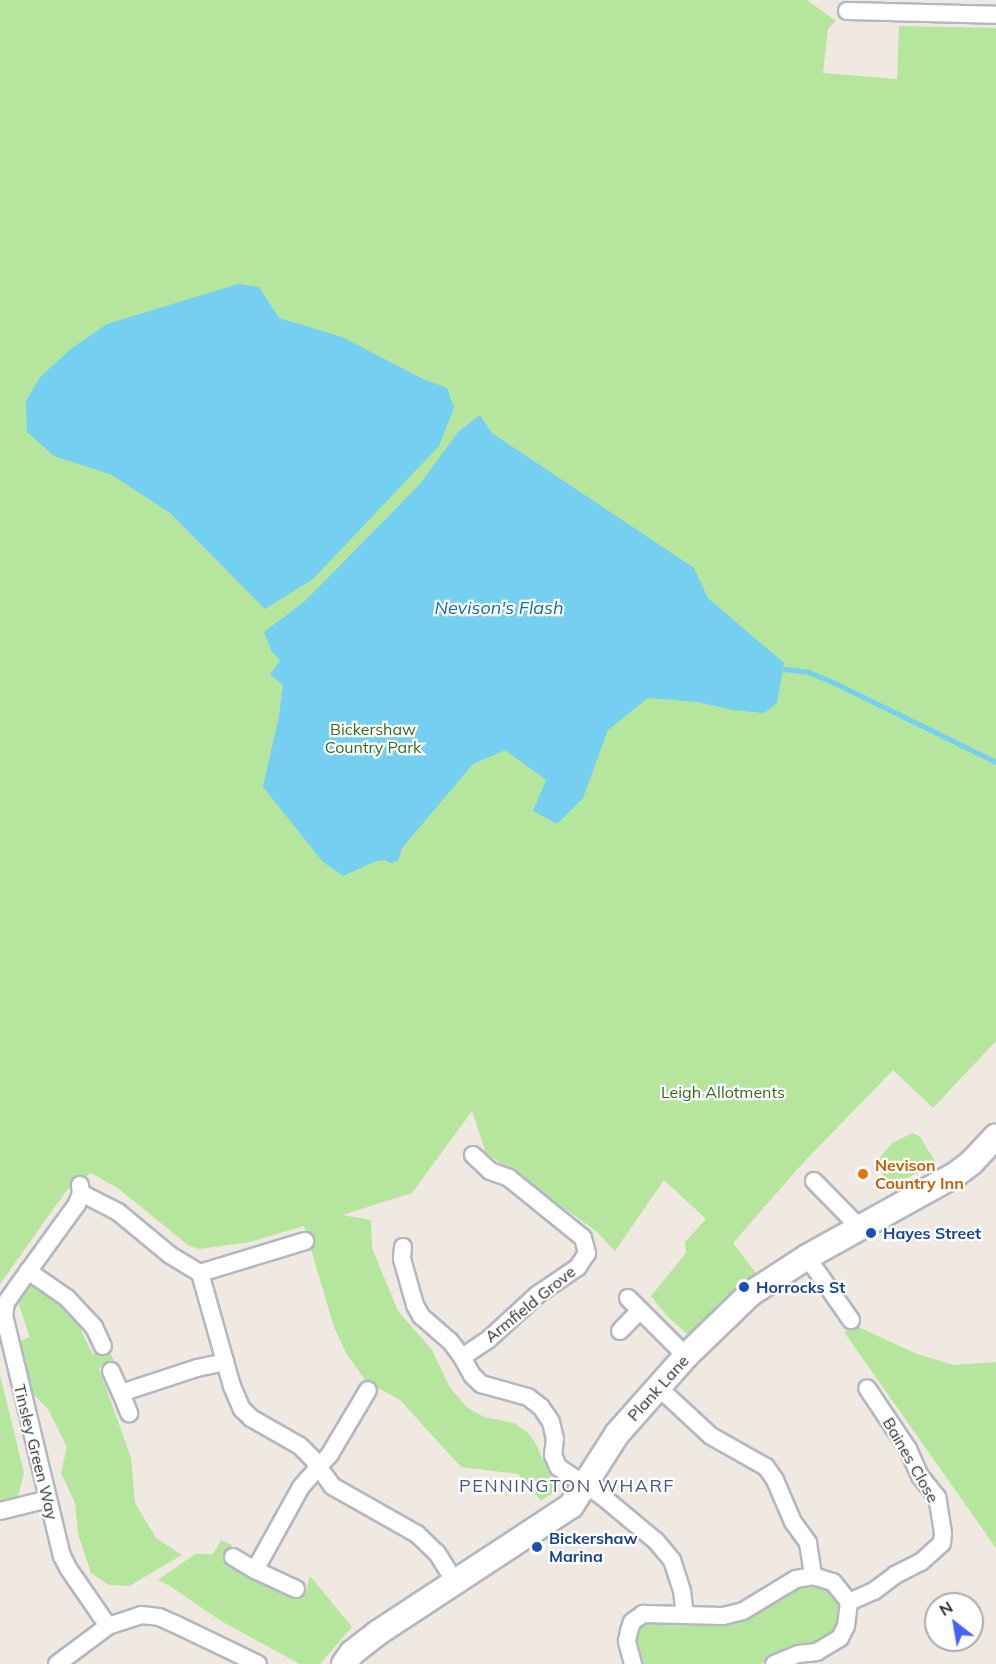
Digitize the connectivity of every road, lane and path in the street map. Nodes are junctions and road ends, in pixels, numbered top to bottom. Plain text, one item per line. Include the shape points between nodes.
1 (847, 11) dead end
2 (996, 15) edge
3 (996, 1136) edge
4 (473, 1155) dead end
5 (814, 1181) dead end
6 (860, 1228) junction
7 (305, 1241) dead end
8 (403, 1247) dead end
9 (807, 1257) junction
10 (28, 1271) junction
11 (200, 1273) junction
12 (628, 1298) dead end
13 (640, 1310) junction
14 (851, 1320) dead end
15 (620, 1331) dead end
16 (103, 1346) dead end
17 (686, 1356) junction
18 (462, 1357) junction
19 (225, 1362) junction
20 (111, 1371) dead end
21 (658, 1387) junction
22 (867, 1388) dead end
23 (368, 1390) dead end
24 (122, 1393) junction
25 (129, 1413) dead end
26 (319, 1470) junction
27 (585, 1487) junction
28 (48, 1499) junction
29 (0, 1511) edge
30 (233, 1557) dead end
31 (255, 1570) junction
32 (813, 1576) junction
33 (456, 1583) junction
34 (296, 1588) dead end
35 (849, 1602) junction
36 (685, 1614) junction
37 (108, 1626) junction
38 (57, 1664) edge
39 (258, 1664) edge
40 (344, 1664) edge
41 (633, 1664) edge
42 (774, 1664) edge

1 - 2 street
3 - 6 street, Plank Lane via 961,1171
4 - 18 street, Armfield Grove via 490,1171 509,1178 583,1238 587,1253 578,1267 537,1295 489,1339
5 - 6 street
6 - 9 street, Plank Lane
7 - 11 street
8 - 18 street via 402,1260 415,1305
9 - 14 street
9 - 17 street, Plank Lane via 750,1294
10 - 11 street, Tinsley Green Way via 77,1204 80,1189
10 - 16 street via 67,1298 94,1327
10 - 28 street, Tinsley Green Way via 6,1303 4,1315
11 - 19 street
12 - 13 street
13 - 15 street
13 - 17 street
17 - 21 street, Plank Lane
18 - 27 street via 481,1384 528,1397 541,1407 551,1422 553,1455 558,1467
19 - 24 street
19 - 26 street via 242,1409 300,1446
20 - 24 street
21 - 27 street, Plank Lane via 616,1434
21 - 32 street via 711,1436 766,1467 808,1543
22 - 35 street, Baines Close via 876,1414 908,1449 920,1476 937,1497 942,1543 921,1562
23 - 26 street
24 - 25 street
26 - 31 street via 301,1487
26 - 33 street via 332,1486 417,1534 437,1553
27 - 33 street, Plank Lane via 559,1515
27 - 36 street via 632,1520 672,1560
28 - 29 street
28 - 37 street, Tinsley Green Way via 68,1568
30 - 31 street
31 - 34 street
32 - 35 street via 833,1582
32 - 36 street via 796,1579 743,1611 723,1616
33 - 40 street, Plank Lane via 376,1634
35 - 42 street via 840,1638 817,1652 798,1654
36 - 41 street via 643,1614 632,1622 627,1641
37 - 38 street
37 - 39 street via 141,1615 159,1617

